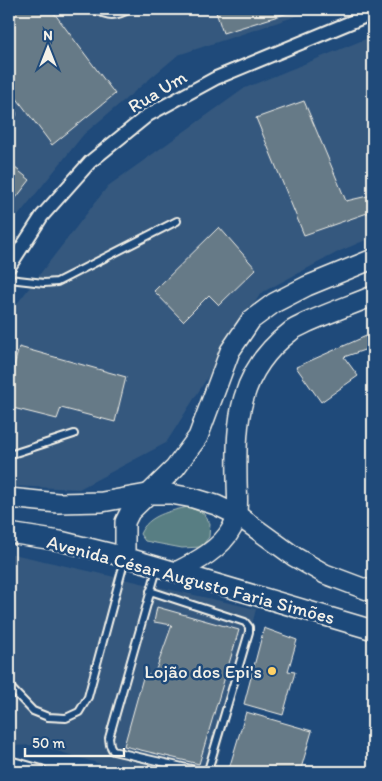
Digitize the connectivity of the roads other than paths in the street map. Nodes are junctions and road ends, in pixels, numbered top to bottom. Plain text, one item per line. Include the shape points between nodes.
1 (94, 9) edge
2 (130, 9) edge
3 (373, 13) edge
4 (177, 221) dead end
5 (373, 259) edge
6 (9, 267) edge
7 (9, 279) edge
8 (373, 296) edge
9 (74, 434) dead end
10 (9, 455) edge
11 (147, 494) junction
12 (9, 498) edge
13 (237, 515) junction
14 (9, 533) edge
15 (125, 558) junction
16 (157, 566) junction
17 (176, 572) junction
18 (150, 591) junction
19 (373, 592) edge
20 (373, 630) edge
21 (9, 686) edge
22 (9, 764) edge
23 (41, 772) edge

1 - 2 lane via 104,15 115,16
3 - 6 street, Rua Um via 216,78 148,115 90,162 42,216
4 - 7 lane via 57,282 44,284
5 - 11 street via 306,286 251,320 230,351 198,437 175,468
8 - 13 street via 291,331 271,349 257,368 243,396 239,414 236,438
9 - 10 lane
11 - 12 street, Avenida César Augusto Faria Simões via 102,502 58,503
11 - 13 street, Avenida César Augusto Faria Simões via 193,498
11 - 15 street via 125,522
13 - 17 street via 223,540
13 - 19 street, Avenida César Augusto Faria Simões via 295,558 325,574
14 - 15 street, Avenida César Augusto Faria Simões via 60,541
15 - 16 street, Avenida César Augusto Faria Simões
15 - 21 lane via 88,697 79,712 66,718 48,717 33,710
16 - 17 street, Avenida César Augusto Faria Simões
16 - 18 lane
17 - 20 street, Avenida César Augusto Faria Simões
18 - 18 lane via 109,738 110,745 113,751 205,771 209,767 249,627 245,622
22 - 23 street

